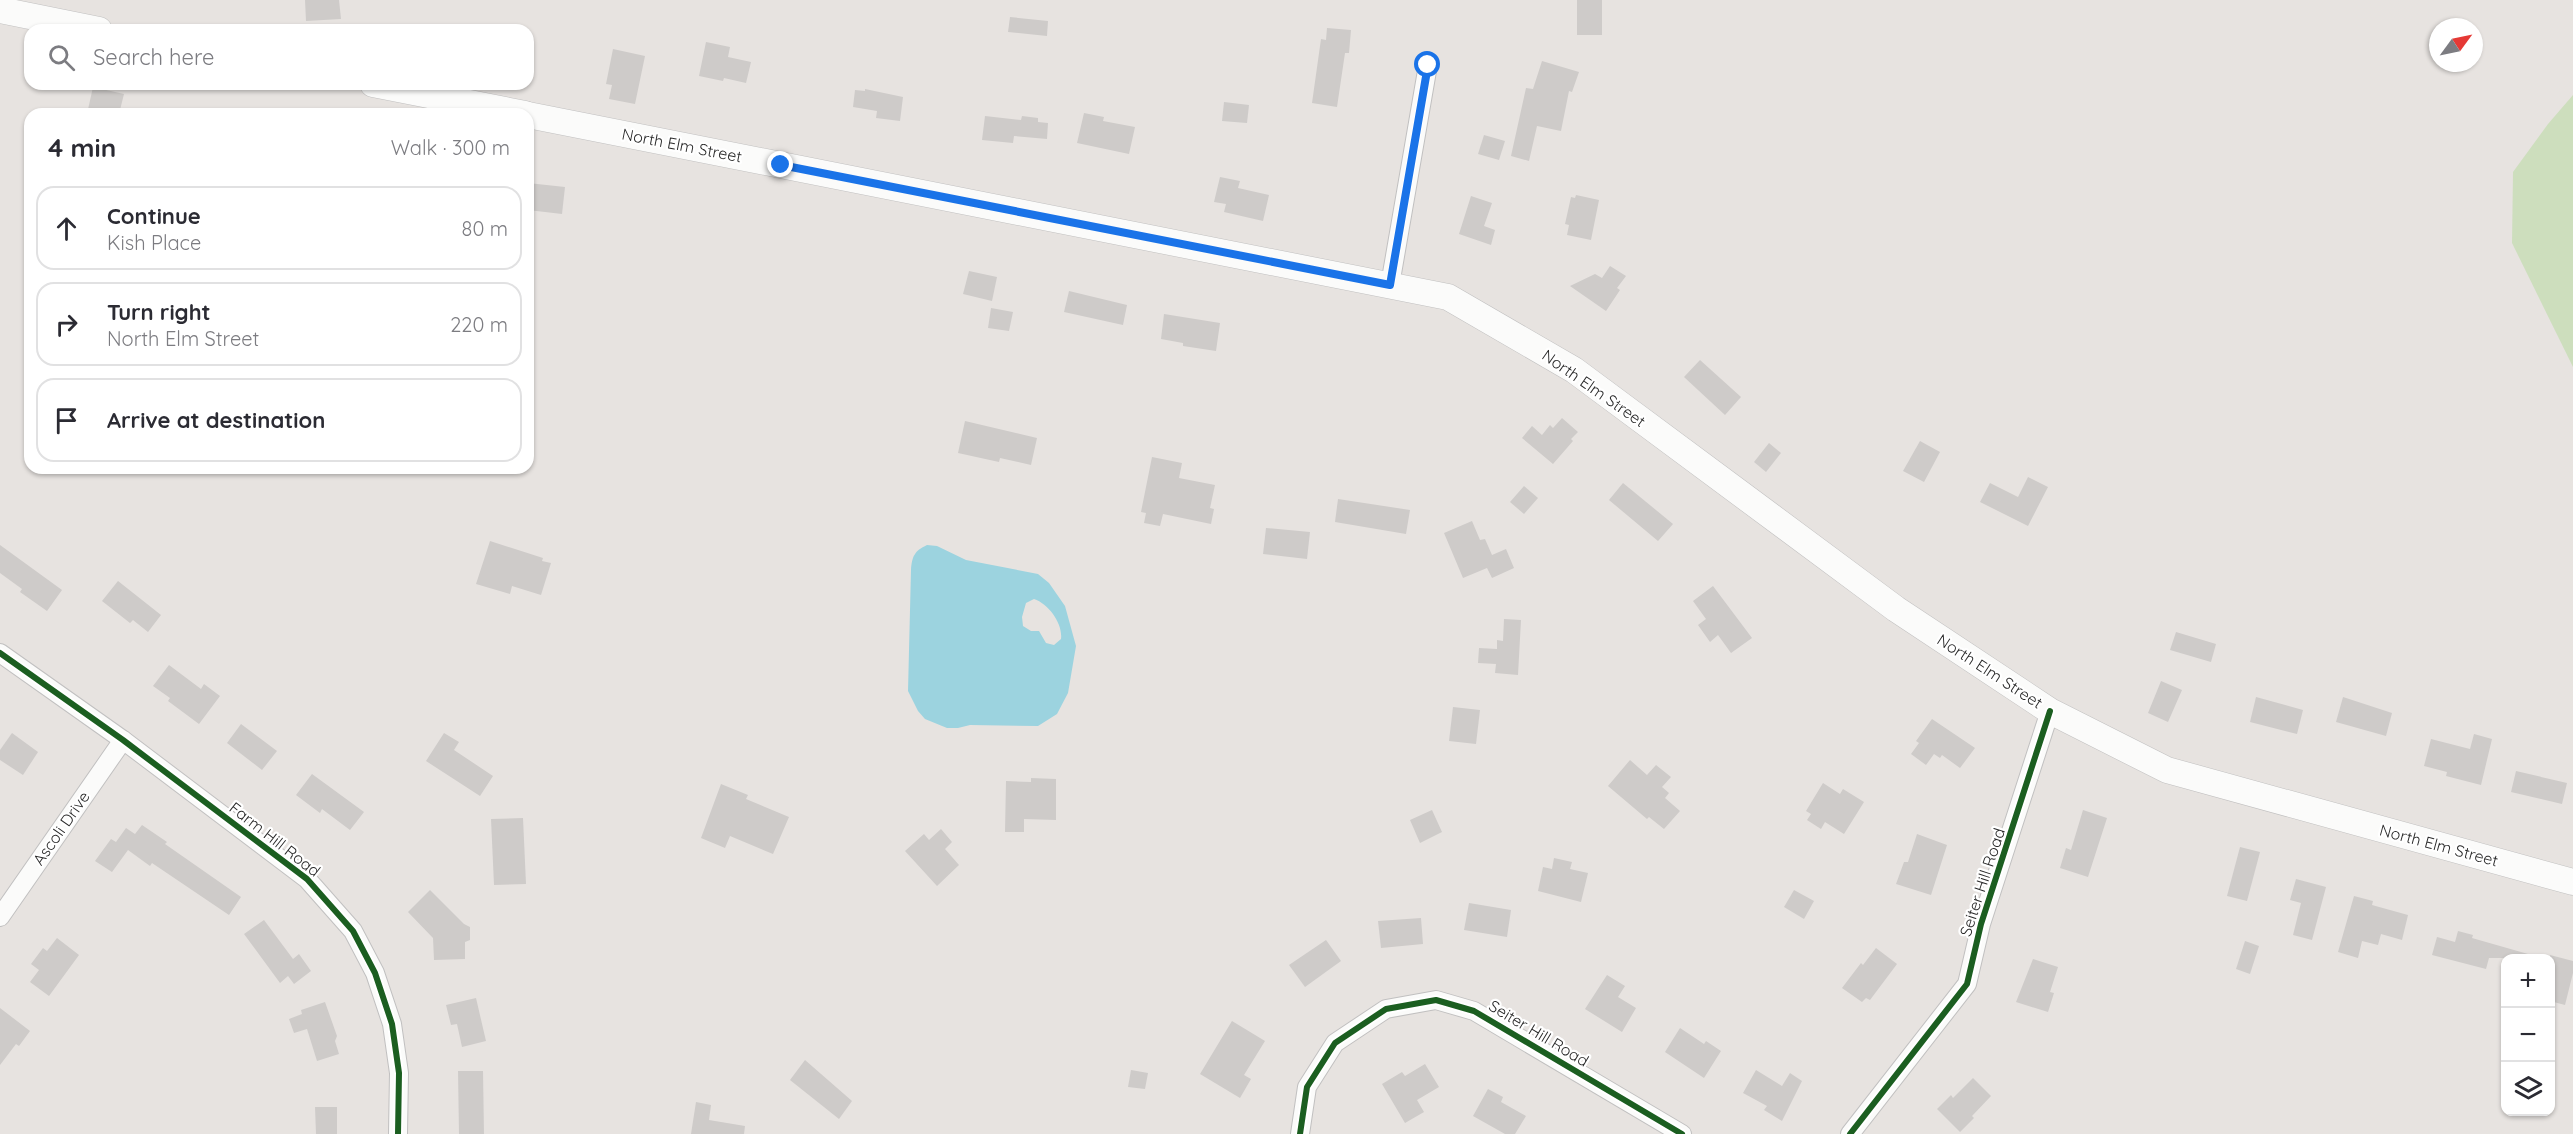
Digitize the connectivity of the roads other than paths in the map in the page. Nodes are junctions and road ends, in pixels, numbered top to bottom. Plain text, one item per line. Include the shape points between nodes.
1 (0, 10) edge
2 (69, 24) edge
3 (1428, 65) dead end
4 (404, 90) edge
5 (495, 108) edge
6 (534, 116) edge
7 (1390, 285) junction
8 (0, 653) edge
9 (2050, 711) junction
10 (123, 740) junction
11 (2573, 882) edge
12 (0, 916) edge
13 (398, 1134) edge
14 (1300, 1134) edge
15 (1682, 1134) edge
16 (1850, 1134) edge

1 - 2 main road
3 - 7 street
4 - 5 main road, North Elm Street
6 - 7 main road, North Elm Street
7 - 9 main road, North Elm Street via 1448,297 1574,370 1896,609
8 - 10 street, Farm Hill Road
9 - 11 main road, North Elm Street via 2167,770
9 - 16 street, Seiter Hill Road via 1981,924 1967,984
10 - 12 street, Ascoli Drive
10 - 13 street, Farm Hill Road via 307,879 352,930 375,973 392,1024 399,1073
14 - 15 street, Seiter Hill Road via 1307,1087 1335,1043 1386,1009 1436,999 1474,1011

